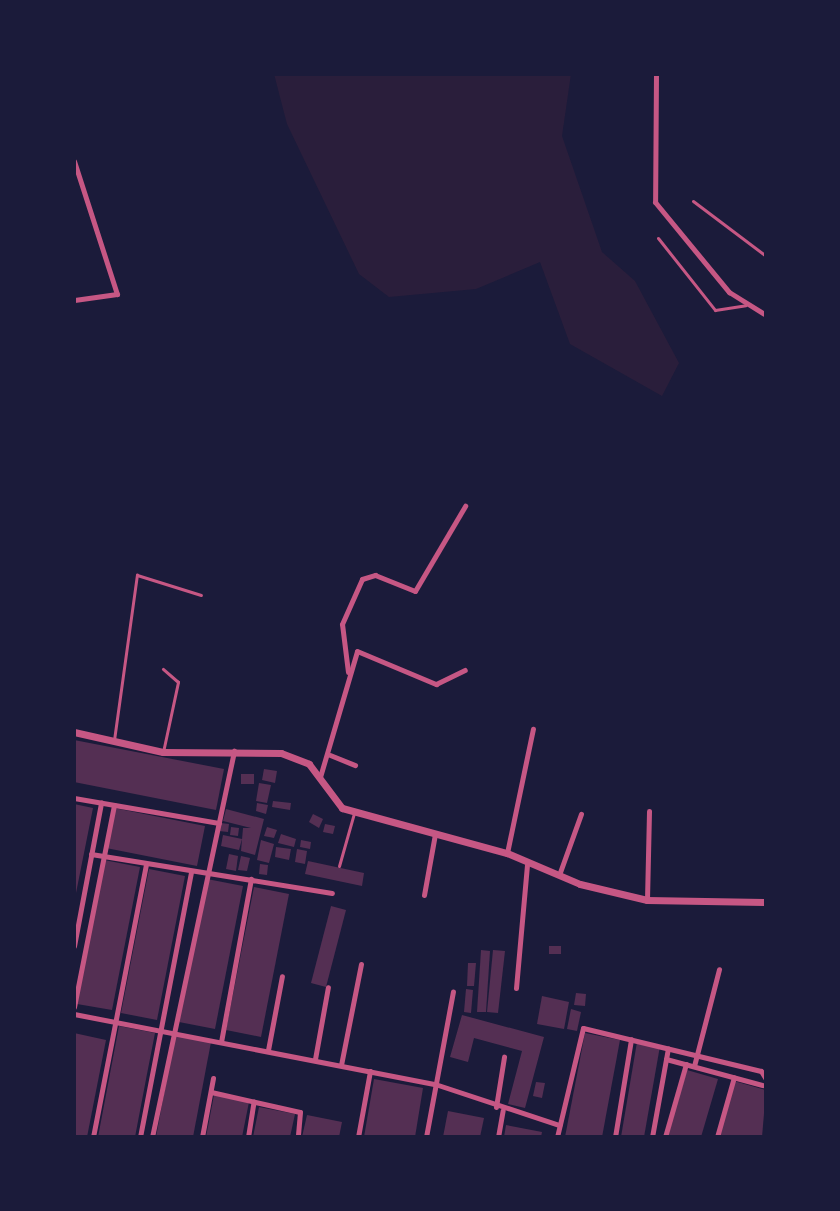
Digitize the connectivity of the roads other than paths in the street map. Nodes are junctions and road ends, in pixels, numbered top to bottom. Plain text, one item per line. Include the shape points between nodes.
1 (656, 74) edge
2 (74, 161) edge
3 (693, 201) dead end
4 (658, 238) dead end
5 (766, 256) edge
6 (74, 300) edge
7 (746, 305) junction
8 (766, 315) edge
9 (465, 506) dead end
10 (201, 595) dead end
11 (163, 669) dead end
12 (465, 670) dead end
13 (348, 672) junction
14 (533, 729) dead end
15 (74, 732) edge
16 (113, 743) junction
17 (234, 750) junction
18 (163, 752) junction
19 (330, 755) junction
20 (355, 765) dead end
21 (320, 777) junction
22 (74, 798) edge
23 (101, 803) junction
24 (114, 805) junction
25 (649, 811) dead end
26 (354, 813) junction
27 (581, 814) dead end
28 (219, 823) junction
29 (435, 834) junction
30 (507, 853) junction
31 (91, 854) junction
32 (104, 857) junction
33 (527, 864) junction
34 (146, 865) junction
35 (339, 866) dead end
36 (191, 872) junction
37 (207, 875) junction
38 (558, 876) junction
39 (251, 879) junction
40 (332, 893) dead end
41 (424, 895) dead end
42 (647, 900) junction
43 (766, 902) edge
44 (74, 946) edge
45 (361, 964) dead end
46 (719, 969) dead end
47 (282, 976) dead end
48 (328, 987) dead end
49 (516, 988) dead end
50 (453, 991) dead end
51 (74, 1007) edge
52 (74, 1014) edge
53 (116, 1021) junction
54 (161, 1030) junction
55 (174, 1032) junction
56 (631, 1039) junction
57 (221, 1042) junction
58 (668, 1047) junction
59 (268, 1050) junction
60 (696, 1054) junction
61 (504, 1057) dead end
62 (315, 1059) junction
63 (666, 1059) junction
64 (341, 1065) junction
65 (690, 1065) junction
66 (370, 1071) junction
67 (734, 1077) junction
68 (213, 1078) dead end
69 (766, 1079) edge
70 (435, 1084) junction
71 (766, 1086) edge
72 (211, 1092) junction
73 (254, 1101) junction
74 (496, 1107) junction
75 (503, 1110) junction
76 (559, 1125) junction
77 (93, 1137) edge
78 (140, 1137) edge
79 (152, 1137) edge
80 (202, 1137) edge
81 (248, 1137) edge
82 (298, 1137) edge
83 (358, 1137) edge
84 (426, 1137) edge
85 (498, 1137) edge
86 (557, 1137) edge
87 (615, 1137) edge
88 (652, 1137) edge
89 (665, 1137) edge
90 (717, 1137) edge

1 - 7 street via 655,202
2 - 6 street via 117,294
3 - 5 lane
4 - 7 lane via 715,310
7 - 8 street
9 - 13 street via 415,591 375,575 362,579 342,624
10 - 16 lane via 137,575
11 - 18 lane via 178,682
12 - 13 street via 436,684 361,649
13 - 19 street
14 - 30 street
15 - 16 street
16 - 18 street
17 - 18 street
17 - 21 street via 290,756
17 - 28 street
19 - 20 street
19 - 21 street
21 - 26 street via 331,799
22 - 23 street
23 - 24 street
23 - 31 street
24 - 28 street
24 - 32 street
25 - 42 street
26 - 29 street
26 - 35 lane
27 - 38 street
28 - 37 street
29 - 30 street
29 - 41 street
30 - 33 street
31 - 32 street
31 - 44 street
32 - 34 street
32 - 51 street
33 - 38 street
33 - 49 street
34 - 36 street
34 - 53 street
36 - 37 street
36 - 54 street
37 - 39 street
37 - 55 street
38 - 42 street
39 - 40 street
39 - 57 street
42 - 43 street
45 - 64 street
46 - 60 street
47 - 59 street
48 - 62 street
50 - 70 street
52 - 53 street
53 - 54 street
53 - 77 street
54 - 55 street
54 - 78 street
55 - 57 street
55 - 79 street
56 - 58 street
56 - 76 street via 587,1028 577,1032
56 - 87 street
57 - 59 street
58 - 60 street
58 - 63 street
59 - 62 street
60 - 65 street
60 - 69 street via 761,1071
61 - 74 street
62 - 64 street
63 - 65 street
63 - 88 street
64 - 66 street
65 - 67 street
65 - 89 street
66 - 70 street
66 - 83 street
67 - 71 street
67 - 90 street
68 - 72 street
70 - 74 street
70 - 84 street
72 - 73 street
72 - 80 street
73 - 81 street
73 - 82 street via 302,1117
74 - 75 street
75 - 76 street
75 - 85 street
76 - 86 street

